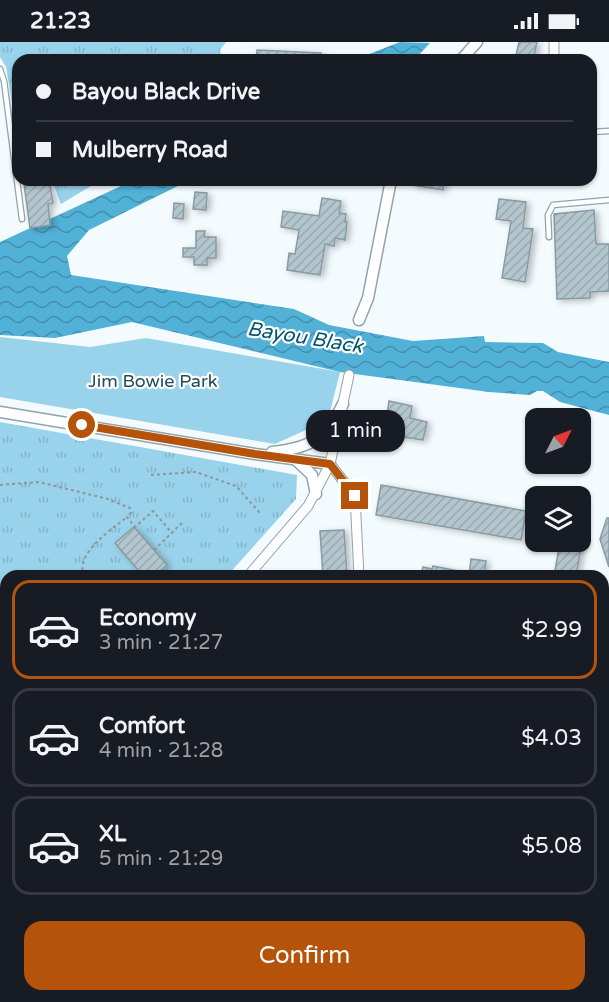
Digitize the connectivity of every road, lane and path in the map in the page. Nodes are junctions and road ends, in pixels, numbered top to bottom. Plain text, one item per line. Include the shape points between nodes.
1 (477, 42) edge
2 (466, 54) edge
3 (0, 69) edge
4 (12, 142) edge
5 (18, 186) edge
6 (390, 186) edge
7 (609, 200) edge
8 (22, 219) dead end
9 (549, 237) dead end
10 (359, 320) dead end
11 (349, 375) dead end
12 (343, 404) junction
13 (0, 412) edge
14 (255, 454) junction
15 (295, 460) junction
16 (330, 464) junction
17 (151, 475) dead end
18 (0, 485) edge
19 (316, 494) junction
20 (260, 513) dead end
21 (127, 517) junction
22 (184, 521) dead end
23 (172, 532) junction
24 (154, 550) dead end
25 (82, 570) edge
26 (253, 570) edge
27 (359, 570) edge

1 - 2 street
3 - 4 lane
5 - 8 lane
6 - 10 street via 368,298
7 - 9 lane via 553,205 548,215
11 - 12 street
12 - 14 street via 330,427 300,449
12 - 16 street
13 - 14 street
14 - 15 street
15 - 16 street
15 - 19 street via 312,475
16 - 19 street
16 - 27 street via 355,496
17 - 20 path via 196,472 236,486
18 - 21 path via 39,483 108,499 126,505 130,513
19 - 26 street
21 - 23 path via 135,527 153,511
21 - 25 path via 86,555
22 - 23 path
23 - 24 path

